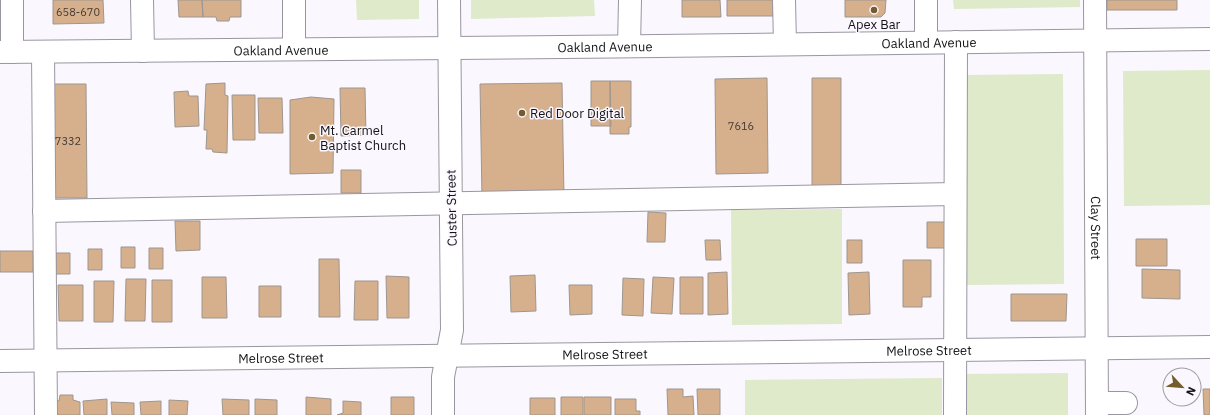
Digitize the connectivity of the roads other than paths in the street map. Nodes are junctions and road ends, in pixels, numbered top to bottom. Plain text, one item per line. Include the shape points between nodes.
1 (12, 0) edge
2 (142, 0) edge
3 (294, 0) edge
4 (449, 0) edge
5 (630, 0) edge
6 (784, 0) edge
7 (926, 0) edge
8 (1095, 0) edge
9 (1210, 39) edge
10 (1094, 41) junction
11 (926, 42) junction
12 (956, 42) junction
13 (785, 44) junction
14 (629, 46) junction
15 (449, 48) junction
16 (294, 49) junction
17 (143, 51) junction
18 (6, 52) edge
19 (43, 52) junction
20 (955, 194) junction
21 (451, 204) junction
22 (44, 211) junction
23 (1096, 347) junction
24 (1210, 347) edge
25 (954, 349) junction
26 (448, 355) junction
27 (0, 361) edge
28 (45, 361) junction
29 (1126, 404) dead end
30 (1097, 409) edge
31 (46, 415) edge
32 (443, 415) edge
33 (955, 415) edge

1 - 18 street
2 - 17 street
3 - 16 street
4 - 15 street, Custer Street
5 - 14 street
6 - 13 street
7 - 11 street
8 - 10 street, Clay Street
9 - 10 street, Oakland Avenue
10 - 12 street, Oakland Avenue
10 - 23 street, Clay Street
11 - 12 street, Oakland Avenue
11 - 13 street, Oakland Avenue
12 - 20 street
13 - 14 street, Oakland Avenue
14 - 15 street, Oakland Avenue
15 - 16 street, Oakland Avenue
15 - 21 street, Custer Street
16 - 17 street, Oakland Avenue
17 - 19 street, Oakland Avenue
18 - 19 street, Oakland Avenue
19 - 22 street
20 - 21 street
20 - 25 street
21 - 22 street
21 - 26 street, Custer Street via 452,330
22 - 28 street
23 - 24 street, Melrose Street
23 - 25 street, Melrose Street
23 - 30 street, Clay Street
25 - 26 street, Melrose Street
25 - 33 street
26 - 28 street, Melrose Street
26 - 32 street, Custer Street via 443,377
27 - 28 street, Melrose Street
28 - 31 street
29 - 30 street

